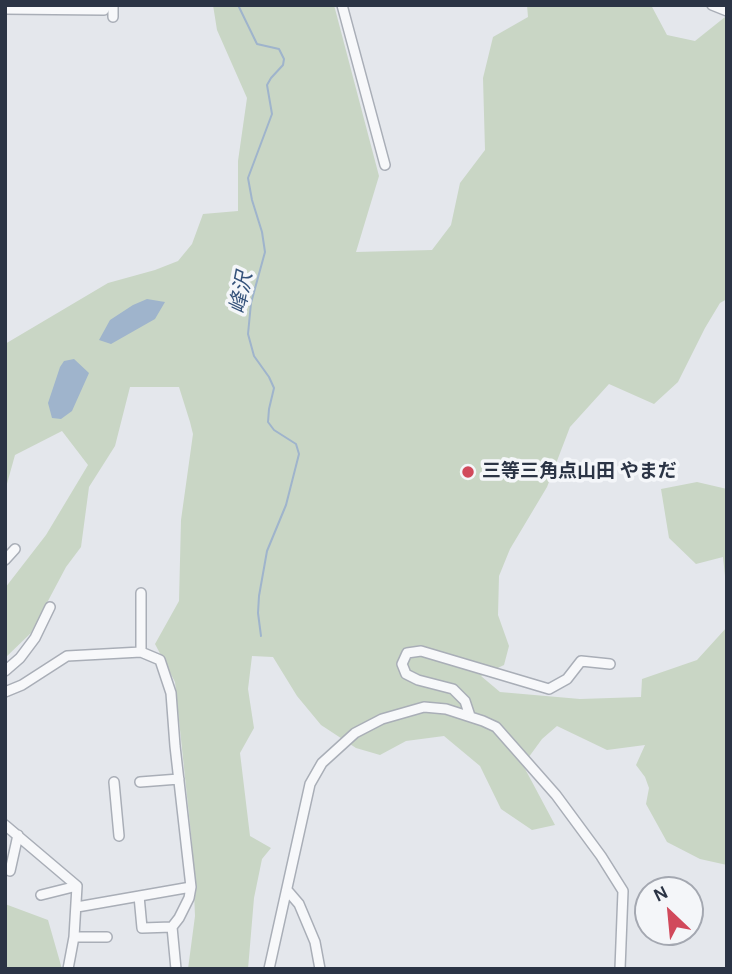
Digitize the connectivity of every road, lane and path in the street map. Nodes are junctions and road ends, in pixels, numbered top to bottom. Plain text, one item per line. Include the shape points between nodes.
1 (104, 5) edge
2 (113, 5) edge
3 (342, 5) edge
4 (712, 5) edge
5 (5, 9) edge
6 (727, 11) edge
7 (113, 17) dead end
8 (385, 164) dead end
9 (15, 549) dead end
10 (5, 560) edge
11 (141, 593) dead end
12 (50, 607) dead end
13 (141, 652) junction
14 (610, 664) dead end
15 (5, 671) edge
16 (5, 692) edge
17 (470, 716) junction
18 (179, 779) junction
19 (114, 782) dead end
20 (140, 782) dead end
21 (5, 825) edge
22 (18, 835) junction
23 (119, 836) dead end
24 (10, 871) dead end
25 (77, 886) junction
26 (191, 887) junction
27 (287, 890) junction
28 (41, 895) dead end
29 (139, 896) junction
30 (77, 907) junction
31 (172, 928) junction
32 (74, 937) junction
33 (107, 937) dead end
34 (68, 969) edge
35 (176, 969) edge
36 (269, 969) edge
37 (320, 969) edge
38 (620, 969) edge

1 - 5 street via 104,9
2 - 7 street
3 - 8 street
4 - 6 street
9 - 10 street
11 - 13 street
12 - 15 street via 35,638
13 - 16 street via 67,656
13 - 18 street via 160,660 171,692
14 - 17 street via 581,662 567,679 549,689 421,650 407,653 402,664 406,674 453,689 465,701
17 - 27 street via 424,707 404,711 355,733 322,763 310,784
17 - 38 street via 496,727 522,754 617,880 624,906
18 - 20 street
18 - 26 street
19 - 23 street
21 - 22 street
22 - 24 street
22 - 25 street
25 - 28 street
25 - 30 street
26 - 29 street
26 - 31 street
27 - 36 street
27 - 37 street via 299,904 316,942
29 - 30 street
29 - 31 street via 142,929
30 - 32 street
31 - 35 street
32 - 33 street
32 - 34 street

